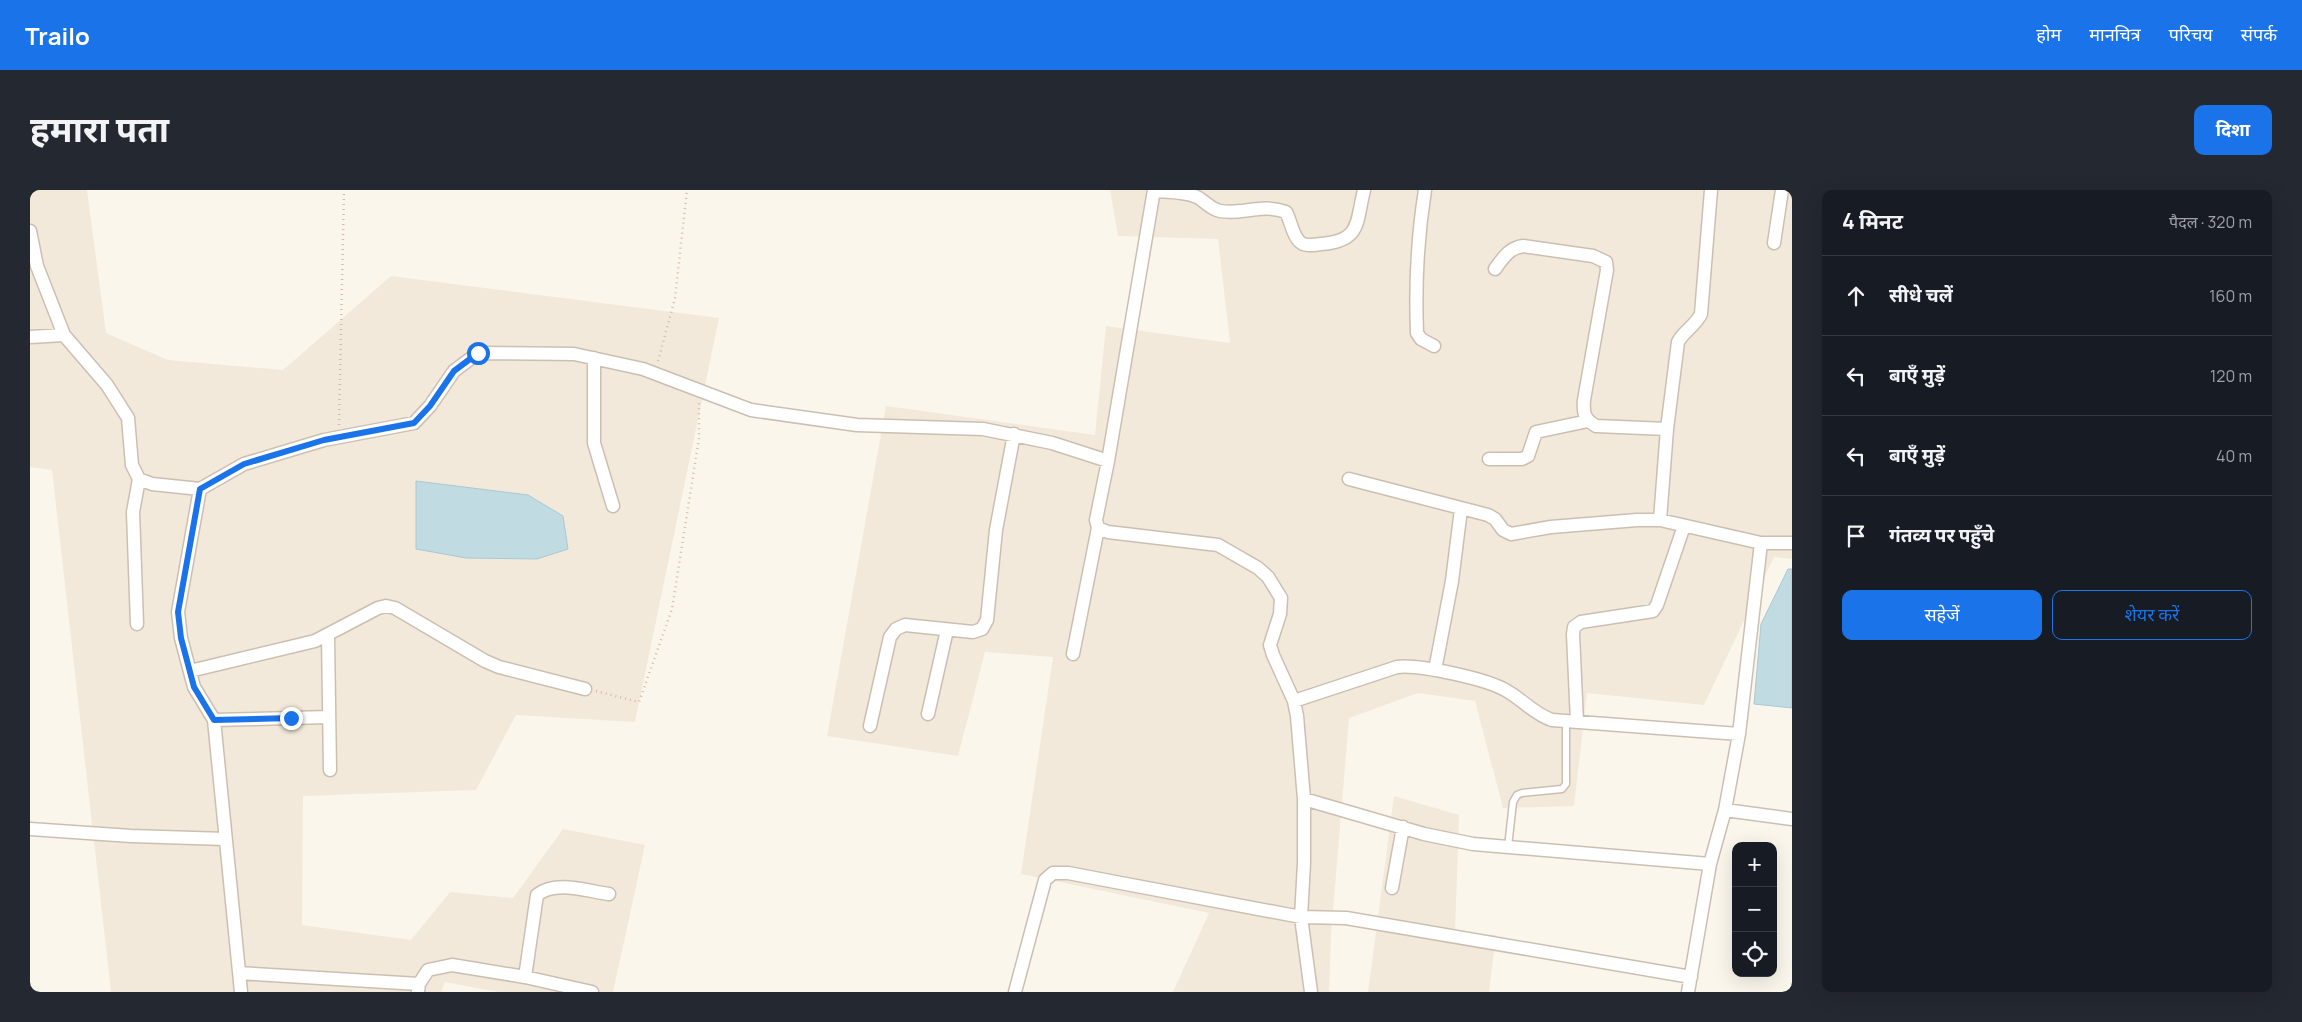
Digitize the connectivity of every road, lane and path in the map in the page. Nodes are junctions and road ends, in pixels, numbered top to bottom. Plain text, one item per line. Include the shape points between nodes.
1 (344, 190) edge
2 (687, 190) edge
3 (1154, 190) edge
4 (1364, 190) edge
5 (1425, 190) edge
6 (1711, 190) edge
7 (1782, 190) edge
8 (30, 231) edge
9 (1774, 244) dead end
10 (1495, 269) dead end
11 (64, 335) junction
12 (30, 337) edge
13 (1434, 346) dead end
14 (594, 358) junction
15 (655, 374) junction
16 (699, 390) junction
17 (1588, 421) junction
18 (1667, 429) junction
19 (1014, 434) junction
20 (339, 438) junction
21 (1489, 459) dead end
22 (1108, 461) junction
23 (139, 478) junction
24 (1349, 479) dead end
25 (200, 489) junction
26 (613, 506) dead end
27 (1461, 509) junction
28 (1660, 520) junction
29 (1684, 526) junction
30 (1098, 528) junction
31 (1761, 543) junction
32 (1792, 543) edge
33 (137, 624) dead end
34 (947, 630) junction
35 (328, 636) junction
36 (1073, 654) dead end
37 (1434, 670) junction
38 (190, 671) junction
39 (585, 688) joint
40 (1294, 702) junction
41 (928, 714) dead end
42 (329, 717) junction
43 (214, 720) junction
44 (1571, 721) junction
45 (870, 726) dead end
46 (1738, 734) junction
47 (330, 770) dead end
48 (1304, 799) junction
49 (1725, 810) junction
50 (1792, 819) edge
51 (1403, 827) junction
52 (30, 829) edge
53 (225, 839) junction
54 (1508, 847) junction
55 (1710, 864) junction
56 (1392, 888) dead end
57 (608, 894) dead end
58 (1301, 916) junction
59 (239, 973) junction
60 (525, 977) junction
61 (1691, 977) junction
62 (418, 988) edge
63 (241, 992) edge
64 (592, 992) edge
65 (1015, 992) edge
66 (1311, 992) edge
67 (1688, 992) edge

1 - 20 path
2 - 15 path via 675,298
3 - 4 street via 1189,194 1219,211 1278,209 1286,212 1296,238 1310,245 1346,240 1355,227
3 - 22 street
5 - 13 street via 1418,229 1415,280 1417,333
6 - 18 street via 1701,314 1678,342
7 - 9 street
8 - 11 street via 37,266
10 - 17 street via 1509,252 1523,246 1593,256 1606,262 1584,400 1583,412
11 - 12 street
11 - 23 street via 107,385 128,418 132,465
14 - 15 street
14 - 20 street via 574,354 478,353 454,371 414,423
14 - 26 street via 594,443
15 - 16 street
16 - 19 street via 767,414 858,425 965,426
16 - 39 path via 699,438 672,609 639,702
17 - 18 street via 1596,426
17 - 21 street via 1536,432 1528,456 1522,459
18 - 28 street
19 - 22 street via 1052,442
19 - 34 street via 996,530 986,620 982,629 973,632
20 - 25 street via 244,464
22 - 30 street via 1096,520
23 - 25 street via 152,484
23 - 33 street via 133,512
24 - 27 street
25 - 38 street via 178,612
27 - 28 street via 1488,515 1511,534
27 - 37 street via 1452,581
28 - 29 street
29 - 31 street
29 - 44 street via 1653,611 1581,622 1574,627
30 - 36 street
30 - 40 street via 1108,532 1218,545 1263,572 1281,598 1280,614 1270,644
31 - 32 street
31 - 46 street
34 - 41 street
34 - 45 street via 905,625 896,629 890,637
35 - 38 street
35 - 39 street via 386,606 395,608 499,667
35 - 42 street
37 - 40 street via 1397,667
37 - 44 street via 1500,687 1542,717
38 - 43 street via 194,687
40 - 48 street
42 - 43 street
42 - 47 street
43 - 53 street
44 - 46 street
44 - 54 lane via 1566,784 1562,789 1517,795 1513,802
46 - 49 street
48 - 51 street
48 - 58 street
49 - 50 street
49 - 55 street
51 - 54 street via 1473,844
51 - 56 street
52 - 53 street
53 - 59 street
54 - 55 street
55 - 61 street
57 - 60 street via 556,886 545,888 537,895
58 - 61 street via 1346,918
58 - 65 street via 1068,872 1054,873 1045,880
58 - 66 street
59 - 62 street
59 - 63 street
60 - 62 street via 452,965 428,970
60 - 64 street
61 - 67 street

